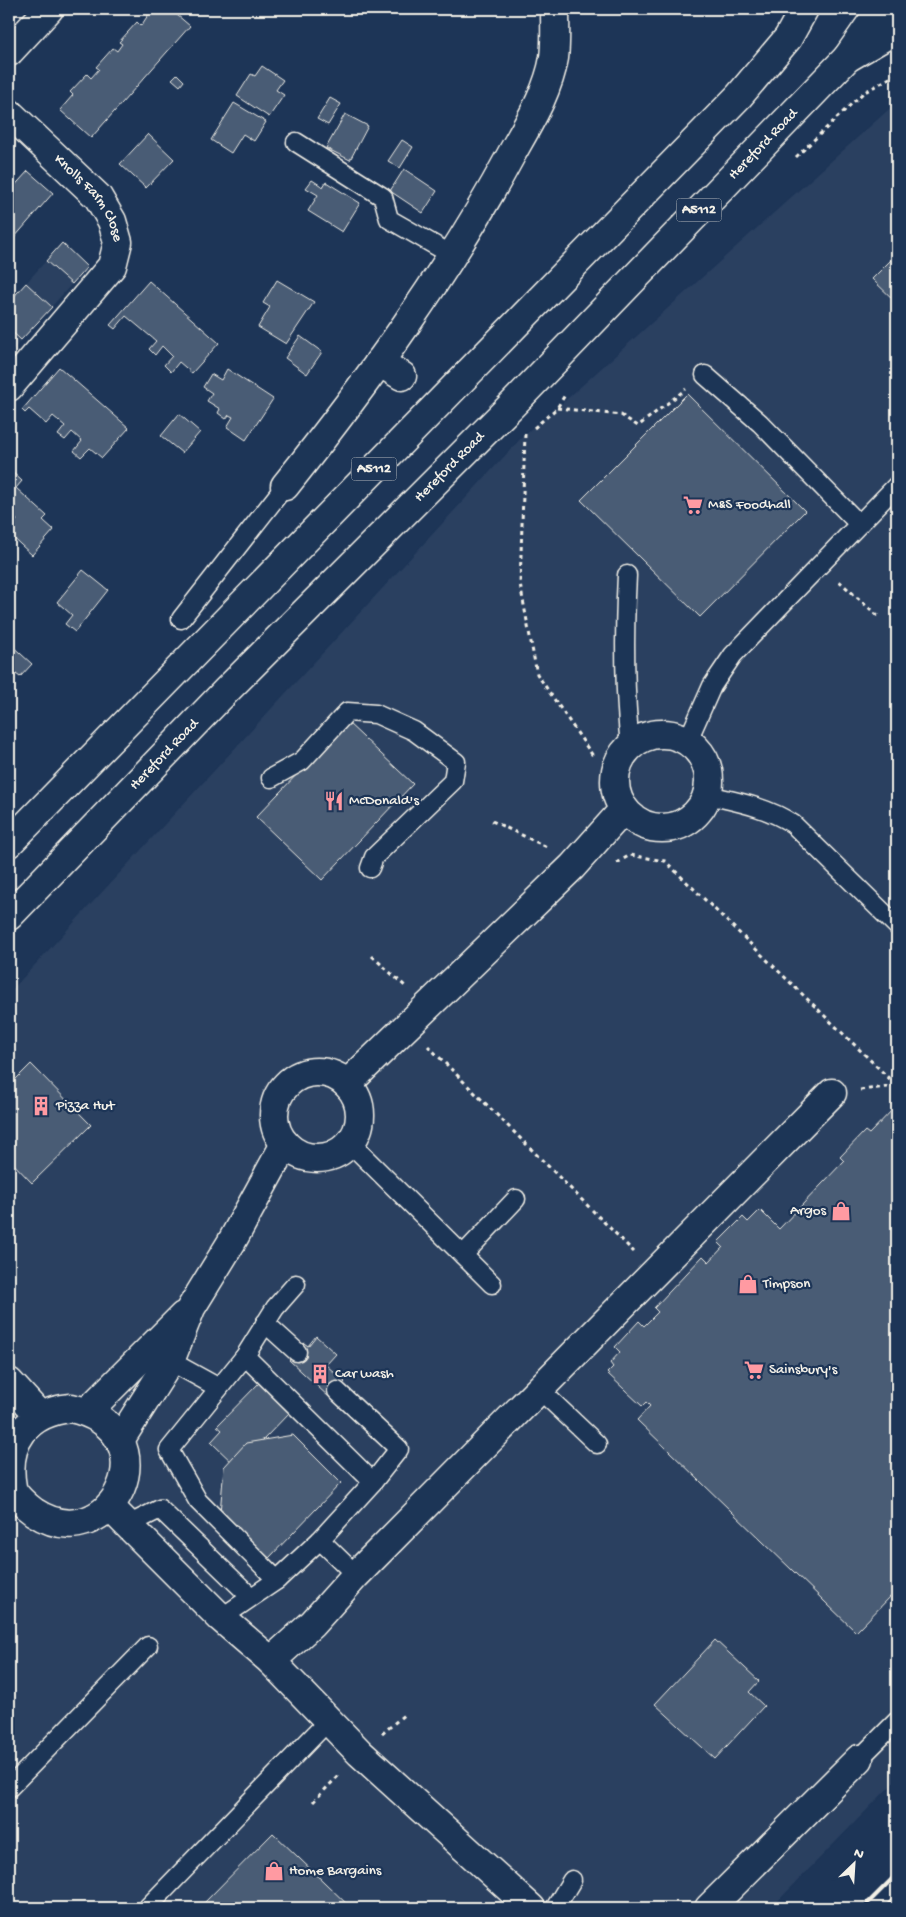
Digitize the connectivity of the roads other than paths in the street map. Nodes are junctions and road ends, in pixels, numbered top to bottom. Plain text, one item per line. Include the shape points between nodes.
1 (49, 9) edge
2 (555, 9) edge
3 (804, 9) edge
4 (881, 9) edge
5 (897, 29) edge
6 (9, 52) edge
7 (846, 58) junction
8 (9, 113) edge
9 (296, 142) dead end
10 (452, 255) junction
11 (379, 362) junction
12 (705, 375) road end
13 (402, 376) dead end
14 (9, 387) edge
15 (285, 486) joint
16 (897, 486) edge
17 (859, 524) junction
18 (627, 575) dead end
19 (181, 619) dead end
20 (688, 740) junction
21 (630, 746) junction
22 (271, 778) dead end
23 (708, 794) junction
24 (624, 809) junction
25 (9, 843) edge
26 (370, 868) dead end
27 (9, 916) edge
28 (897, 926) edge
29 (348, 1084) junction
30 (832, 1093) road end
31 (350, 1143) junction
32 (285, 1144) junction
33 (516, 1199) dead end
34 (463, 1255) junction
35 (296, 1284) dead end
36 (492, 1284) dead end
37 (191, 1308) junction
38 (265, 1323) junction
39 (297, 1352) dead end
40 (245, 1356) junction
41 (170, 1361) junction
42 (9, 1382) edge
43 (219, 1388) junction
44 (539, 1389) junction
45 (337, 1391) dead end
46 (87, 1412) junction
47 (40, 1416) junction
48 (12, 1437) edge
49 (120, 1440) junction
50 (598, 1444) dead end
51 (373, 1482) junction
52 (10, 1490) edge
53 (109, 1506) junction
54 (128, 1525) junction
55 (320, 1540) junction
56 (356, 1575) junction
57 (278, 1580) junction
58 (251, 1597) junction
59 (221, 1618) junction
60 (148, 1646) dead end
61 (271, 1661) junction
62 (897, 1721) edge
63 (328, 1722) junction
64 (859, 1759) joint
65 (9, 1788) edge
66 (572, 1880) dead end
67 (147, 1908) edge
68 (531, 1908) edge
69 (555, 1908) edge
70 (709, 1908) edge

1 - 6 street
2 - 10 street via 554,58 541,100
3 - 25 street, A5112 via 788,38 740,96
4 - 7 street
5 - 7 street, Hereford Road / A5112
7 - 27 street, Hereford Road / A5112 via 517,399 226,691
8 - 14 street, Knolls Farm Close via 98,197 112,221 118,242 112,266
9 - 10 lane via 382,197 389,219
10 - 11 street
11 - 13 street
11 - 15 street
12 - 17 lane via 760,423
15 - 19 lane
16 - 17 lane
17 - 20 lane via 733,655 712,686
18 - 21 lane via 626,707
20 - 21 street via 658,733 642,737
20 - 23 street via 700,751 707,764
21 - 24 street via 616,770 615,784
22 - 26 lane via 302,761 346,712 376,714 414,731 456,762 453,781 374,857
23 - 24 street via 702,808 691,819 663,829 635,820
23 - 28 lane via 777,814 793,824
24 - 29 street via 572,868
29 - 31 street via 357,1097 360,1113 358,1128
29 - 32 street via 334,1075 318,1071 301,1074 289,1081 277,1098 273,1118
30 - 44 street
31 - 32 street via 332,1155 310,1158
31 - 34 lane
32 - 37 street
33 - 34 lane
34 - 36 lane
35 - 38 lane
37 - 41 street
37 - 46 street
38 - 39 lane
38 - 40 lane
40 - 43 lane
40 - 51 lane
41 - 43 lane
41 - 49 street
42 - 47 street
43 - 57 lane via 169,1450 198,1501
44 - 50 lane
44 - 56 street
45 - 51 lane via 399,1449
46 - 47 street via 71,1408
46 - 49 street via 101,1418
47 - 48 street
48 - 52 street
49 - 53 street via 125,1457 125,1475 120,1492
51 - 55 lane
52 - 53 street via 44,1519 61,1523 79,1523 96,1517
53 - 54 street
54 - 58 lane via 160,1509
54 - 59 street
55 - 56 lane
55 - 57 lane
56 - 61 street via 312,1624
57 - 58 lane
58 - 59 lane
59 - 61 street
60 - 65 lane
61 - 63 street
62 - 64 lane
63 - 67 lane
63 - 68 street
64 - 70 street
66 - 69 lane

